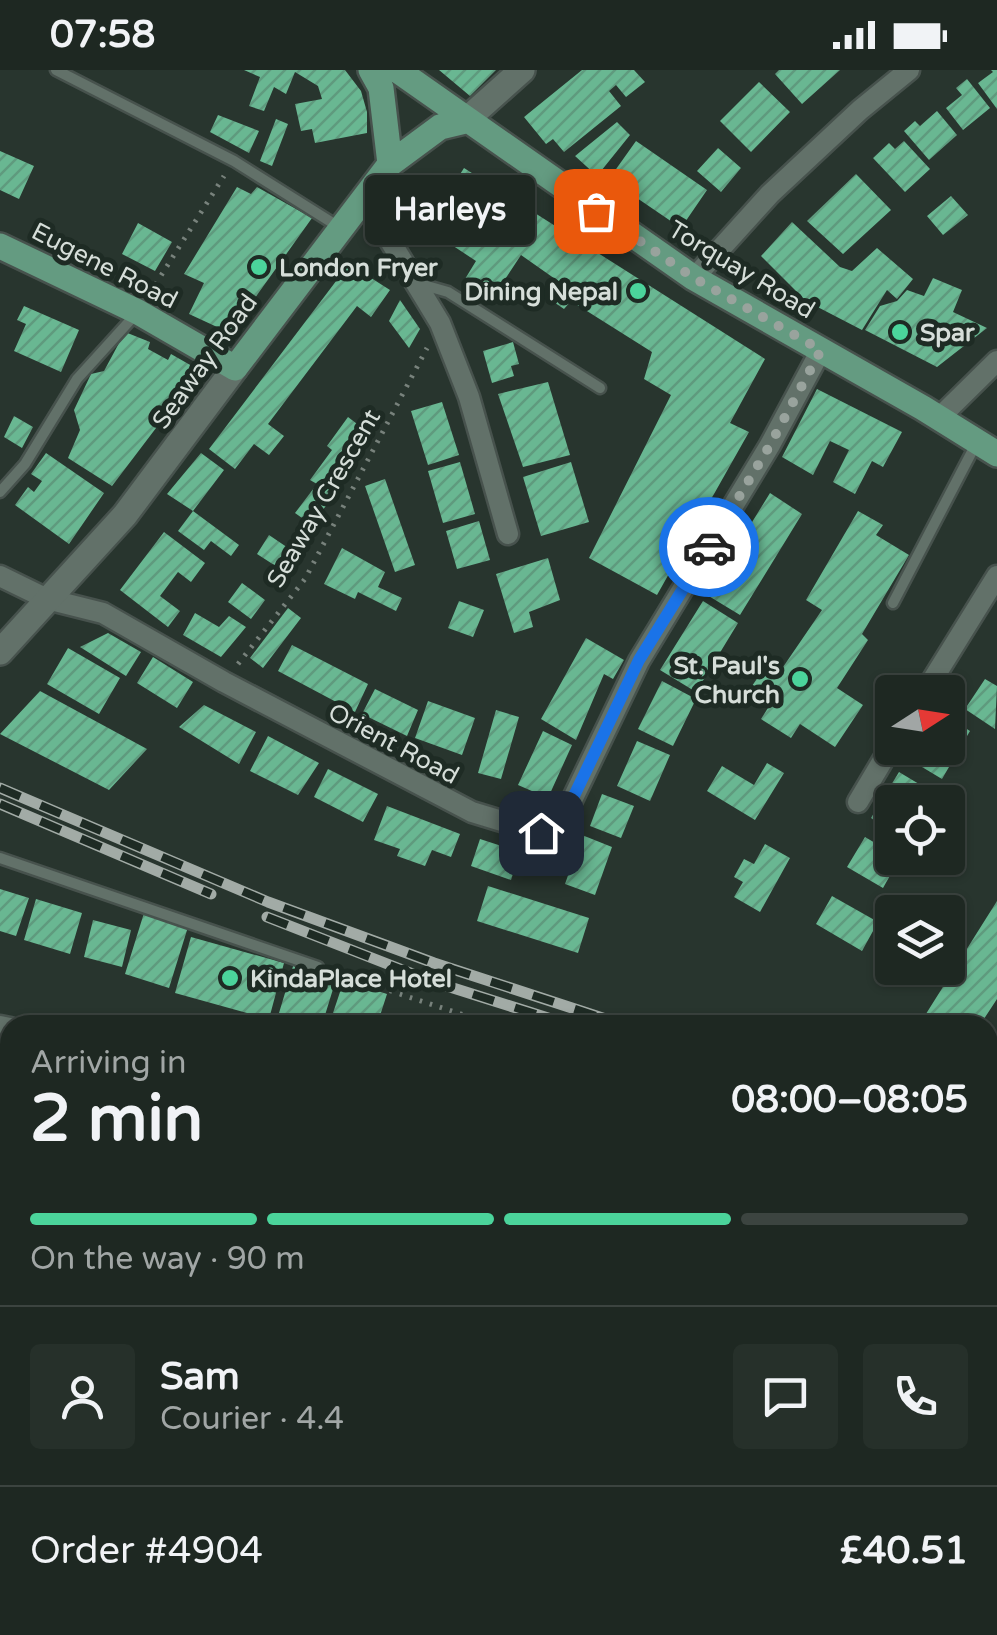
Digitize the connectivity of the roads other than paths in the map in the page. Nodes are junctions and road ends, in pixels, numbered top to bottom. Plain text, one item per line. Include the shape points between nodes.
1 (56, 70) edge
2 (371, 70) edge
3 (396, 70) edge
4 (522, 70) edge
5 (909, 70) edge
6 (465, 121) junction
7 (390, 164) junction
8 (364, 198) junction
9 (340, 228) junction
10 (0, 246) edge
11 (694, 278) junction
12 (417, 283) junction
13 (138, 312) junction
14 (821, 350) junction
15 (997, 360) edge
16 (235, 368) junction
17 (600, 388) dead end
18 (939, 418) junction
19 (987, 447) edge
20 (0, 492) edge
21 (508, 534) dead end
22 (0, 576) edge
23 (997, 576) edge
24 (48, 599) junction
25 (893, 603) dead end
26 (0, 652) edge
27 (936, 675) edge
28 (880, 765) edge
29 (858, 802) dead end
30 (0, 858) edge
31 (318, 967) road end

1 - 9 lane via 234,161
2 - 7 main road via 382,88
3 - 6 main road, Torquay Road
4 - 6 main road
5 - 11 street via 770,194
6 - 7 main road, Seaway Road via 440,127
6 - 11 main road, Torquay Road
7 - 8 main road, Seaway Road
8 - 9 main road, Seaway Road
8 - 12 street
9 - 16 main road, Seaway Road
10 - 13 main road, Eugene Road
11 - 14 main road, Torquay Road
12 - 17 lane via 448,292
12 - 21 street via 470,398
13 - 16 main road, Eugene Road
13 - 20 lane via 77,380
14 - 18 main road, Torquay Road
14 - 24 street, Orient Road via 639,660 562,821 541,833 472,812 103,613
15 - 18 street
16 - 24 main road, Seaway Road via 125,515
18 - 19 main road, Torquay Road
19 - 25 lane
22 - 24 street, Orient Road
23 - 27 street
24 - 26 main road, Seaway Road
28 - 29 street
30 - 31 lane

